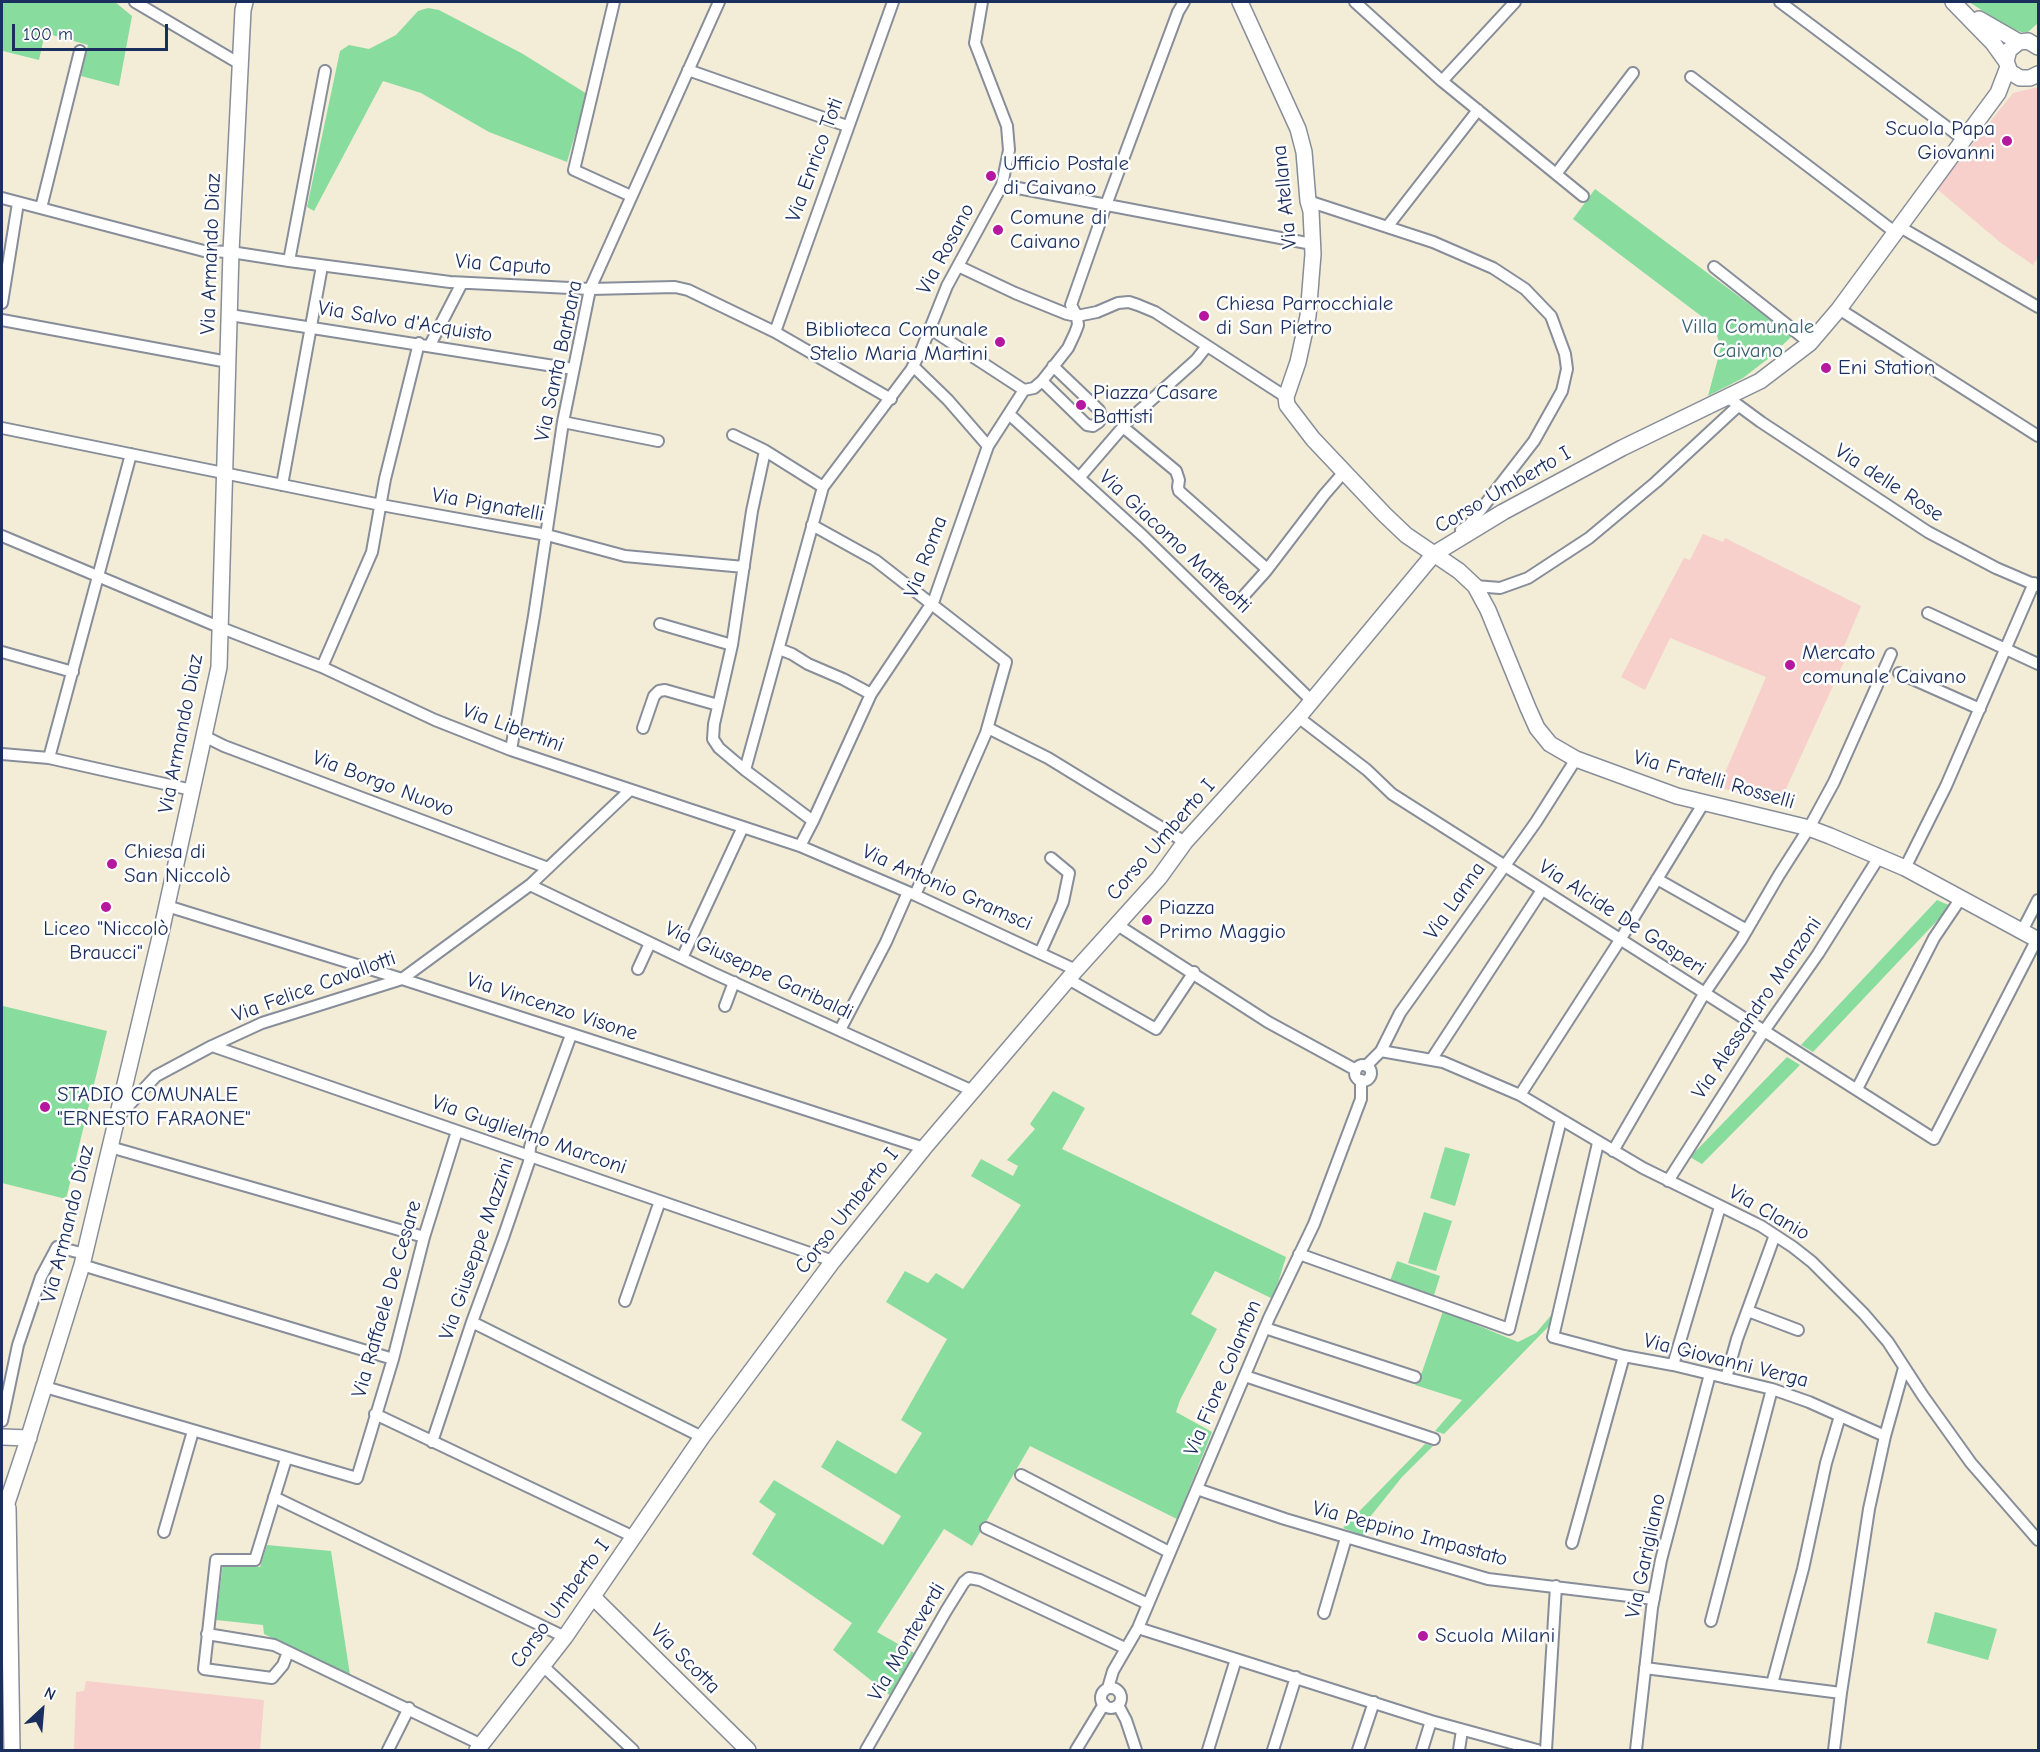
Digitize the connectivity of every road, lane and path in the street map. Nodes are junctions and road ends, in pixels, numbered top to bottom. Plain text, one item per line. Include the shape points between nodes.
1 (135, 2) edge
2 (245, 2) edge
3 (614, 2) edge
4 (719, 2) edge
5 (893, 2) edge
6 (982, 2) edge
7 (1184, 2) edge
8 (1240, 2) edge
9 (1355, 2) edge
10 (1515, 2) edge
11 (1780, 2) edge
12 (1955, 3) edge
13 (2031, 41) edge
14 (80, 51) dead end
15 (240, 63) junction
16 (2007, 64) junction
17 (688, 70) junction
18 (325, 71) dead end
19 (1634, 73) dead end
20 (2032, 76) edge
21 (1691, 77) dead end
22 (1442, 81) junction
23 (1998, 93) junction
24 (1478, 110) junction
25 (848, 126) junction
26 (1963, 139) junction
27 (1556, 174) junction
28 (1002, 185) junction
29 (631, 196) junction
30 (1583, 196) dead end
31 (2, 198) edge
32 (1308, 201) junction
33 (18, 203) junction
34 (1106, 205) junction
35 (41, 208) junction
36 (1387, 227) junction
37 (1898, 230) junction
38 (1312, 244) junction
39 (231, 252) junction
40 (289, 261) junction
41 (322, 266) junction
42 (958, 266) junction
43 (1714, 267) dead end
44 (462, 283) junction
45 (590, 289) junction
46 (2, 303) edge
47 (2038, 307) edge
48 (1839, 309) junction
49 (230, 315) junction
50 (1077, 316) junction
51 (2, 320) edge
52 (311, 327) junction
53 (929, 328) junction
54 (775, 332) junction
55 (1810, 343) junction
56 (424, 344) junction
57 (1207, 346) junction
58 (228, 362) junction
59 (913, 366) junction
60 (1053, 366) junction
61 (573, 369) junction
62 (1042, 381) junction
63 (1024, 390) junction
64 (1286, 397) junction
65 (891, 399) junction
66 (1732, 401) junction
67 (1009, 414) junction
68 (563, 422) junction
69 (1123, 427) junction
70 (2, 428) edge
71 (732, 435) dead end
72 (2038, 436) edge
73 (658, 441) dead end
74 (988, 446) junction
75 (765, 451) junction
76 (131, 454) junction
77 (1344, 472) junction
78 (225, 473) junction
79 (1079, 478) junction
80 (282, 485) junction
81 (823, 487) junction
82 (381, 505) junction
83 (812, 525) junction
84 (547, 535) junction
85 (2, 536) edge
86 (1434, 554) junction
87 (744, 567) junction
88 (1268, 569) junction
89 (98, 576) junction
90 (2036, 585) edge
91 (1475, 586) junction
92 (931, 604) junction
93 (1928, 613) dead end
94 (1226, 615) junction
95 (660, 624) dead end
96 (219, 627) junction
97 (732, 645) junction
98 (779, 649) junction
99 (2006, 650) junction
100 (2, 652) edge
101 (1891, 654) dead end
102 (2038, 664) edge
103 (322, 667) junction
104 (73, 672) junction
105 (1899, 673) dead end
106 (871, 694) junction
107 (1312, 701) junction
108 (718, 705) junction
109 (1980, 710) junction
110 (1298, 717) junction
111 (644, 728) dead end
112 (988, 728) junction
113 (204, 736) junction
114 (511, 750) junction
115 (2, 754) edge
116 (50, 758) junction
117 (1576, 759) junction
118 (745, 770) junction
119 (192, 790) junction
120 (630, 790) junction
121 (1703, 804) junction
122 (813, 820) junction
123 (743, 827) junction
124 (1809, 828) junction
125 (1185, 842) junction
126 (800, 846) junction
127 (1879, 857) junction
128 (1051, 858) dead end
129 (1504, 865) junction
130 (548, 868) junction
131 (1905, 868) junction
132 (1657, 879) junction
133 (530, 885) junction
134 (1542, 890) junction
135 (911, 893) junction
136 (1961, 898) junction
137 (2038, 900) edge
138 (167, 906) junction
139 (1116, 924) junction
140 (1747, 930) junction
141 (2022, 931) junction
142 (2038, 939) edge
143 (1620, 940) junction
144 (651, 943) junction
145 (1040, 952) junction
146 (682, 958) junction
147 (638, 969) dead end
148 (1194, 972) junction
149 (1072, 974) junction
150 (402, 979) junction
151 (734, 982) junction
152 (1704, 994) junction
153 (725, 1006) dead end
154 (840, 1030) junction
155 (1764, 1031) junction
156 (571, 1035) junction
157 (212, 1046) junction
158 (1382, 1051) junction
159 (1431, 1060) junction
160 (1361, 1072) junction
161 (1857, 1089) junction
162 (973, 1091) junction
163 (1520, 1095) junction
164 (116, 1119) junction
165 (1561, 1120) junction
166 (457, 1131) junction
167 (1598, 1143) junction
168 (110, 1147) junction
169 (924, 1148) junction
170 (1612, 1151) junction
171 (530, 1156) junction
172 (1668, 1181) junction
173 (660, 1201) junction
174 (1720, 1207) junction
175 (1775, 1235) junction
176 (424, 1237) junction
177 (1299, 1254) junction
178 (83, 1259) junction
179 (833, 1261) junction
180 (625, 1301) dead end
181 (1748, 1311) junction
182 (472, 1322) junction
183 (1265, 1328) junction
184 (1798, 1330) dead end
185 (1624, 1356) junction
186 (393, 1359) junction
187 (1673, 1365) junction
188 (1904, 1368) junction
189 (1710, 1374) junction
190 (1245, 1376) junction
191 (1415, 1377) dead end
192 (1726, 1378) junction
193 (45, 1387) junction
194 (1772, 1389) junction
195 (375, 1414) junction
196 (1840, 1416) junction
197 (2, 1421) edge
198 (193, 1431) junction
199 (1885, 1436) junction
200 (2, 1437) edge
201 (702, 1437) junction
202 (29, 1438) junction
203 (1434, 1439) dead end
204 (432, 1442) junction
205 (286, 1459) junction
206 (1021, 1475) dead end
207 (1197, 1489) junction
208 (274, 1497) junction
209 (5, 1502) edge
210 (2, 1518) edge
211 (986, 1528) dead end
212 (164, 1532) dead end
213 (634, 1537) junction
214 (1346, 1538) junction
215 (2038, 1540) edge
216 (1572, 1543) dead end
217 (5, 1549) edge
218 (1169, 1552) junction
219 (1556, 1587) junction
220 (593, 1597) junction
221 (1654, 1599) junction
222 (5, 1603) edge
223 (1148, 1604) junction
224 (1324, 1613) dead end
225 (1711, 1622) dead end
226 (1138, 1628) junction
227 (207, 1634) junction
228 (565, 1637) junction
229 (1125, 1648) junction
230 (288, 1652) junction
231 (1236, 1659) junction
232 (543, 1666) junction
233 (1645, 1668) junction
234 (1296, 1677) junction
235 (1772, 1684) junction
236 (1108, 1688) junction
237 (1841, 1693) junction
238 (1374, 1702) junction
239 (1104, 1704) junction
240 (1118, 1705) junction
241 (409, 1708) junction
242 (1431, 1721) junction
243 (1462, 1730) junction
244 (479, 1748) edge
245 (12, 1750) edge
246 (388, 1750) edge
247 (633, 1750) edge
248 (748, 1750) edge
249 (866, 1750) edge
250 (1076, 1750) edge
251 (1136, 1750) edge
252 (1208, 1750) edge
253 (1273, 1750) edge
254 (1358, 1750) edge
255 (1422, 1750) edge
256 (1459, 1750) edge
257 (1537, 1750) edge
258 (1546, 1750) edge
259 (1636, 1750) edge
260 (1834, 1750) edge

1 - 15 street
2 - 15 main road, Via Armando Diaz
3 - 29 street via 574,170
4 - 17 street, Via Santa Barbara
5 - 25 street, Via Enrico Toti
6 - 28 street, Via Rosano via 975,43 1007,126 1009,150
7 - 34 street
8 - 32 main road, Via Atellana via 1298,129
9 - 22 street
10 - 22 street
11 - 26 street
12 - 13 main road via 2000,33
12 - 16 main road
13 - 16 main road, Corso Umberto I via 2009,50
14 - 35 street
15 - 39 main road, Via Armando Diaz
16 - 20 main road via 2015,76
16 - 23 main road, Corso Umberto I
17 - 25 street
17 - 29 street, Via Santa Barbara
18 - 40 street
19 - 27 street
20 - 23 main road, Corso Umberto I
21 - 37 street
22 - 24 street
23 - 26 main road, Corso Umberto I
24 - 27 street
24 - 36 street
25 - 54 street, Via Enrico Toti
26 - 37 main road, Corso Umberto I
27 - 30 street
28 - 34 street
28 - 42 street, Via Rosano
29 - 45 street, Via Santa Barbara
31 - 33 street, Via Caputo
32 - 36 street
32 - 38 main road, Via Atellana
33 - 35 street, Via Caputo
33 - 46 street
34 - 38 street
34 - 50 street via 1071,305
35 - 39 street, Via Caputo via 204,251
36 - 86 street via 1483,264 1525,288 1551,316 1565,354 1567,369 1562,391 1534,441 1469,525 1448,538
37 - 47 street
37 - 48 main road, Corso Umberto I
38 - 64 main road, Via Atellana via 1308,316
39 - 40 street, Via Caputo
39 - 49 main road, Via Armando Diaz
40 - 41 street, Via Caputo
41 - 44 street, Via Caputo
41 - 52 street
42 - 50 street
42 - 53 street, Via Rosano
43 - 55 street
44 - 45 street, Via Caputo
44 - 56 street
45 - 54 street, Via Caputo via 688,290
45 - 61 street, Via Santa Barbara
48 - 55 main road, Corso Umberto I
48 - 72 street
49 - 52 street, Via Salvo d'Acquisto
49 - 58 main road, Via Armando Diaz
50 - 57 street via 1129,302 1155,312
50 - 60 street via 1072,341
51 - 58 street
52 - 56 street, Via Salvo d'Acquisto
52 - 80 street
53 - 59 street, Via Rosano
53 - 63 street
54 - 65 street, Via Caputo
55 - 66 main road, Corso Umberto I
56 - 61 street, Via Salvo d'Acquisto
56 - 82 street
57 - 64 street
57 - 69 street
58 - 78 main road, Via Armando Diaz
59 - 65 street, Via Rosano
59 - 74 street
60 - 62 street
60 - 62 street via 1099,410 1099,422 1087,425
61 - 68 street, Via Santa Barbara
62 - 63 street
63 - 67 street, Via Roma
64 - 77 main road, Via Fratelli Rosselli via 1301,425
65 - 81 street, Via Rosano
66 - 86 main road, Corso Umberto I via 1622,448 1513,506
66 - 90 street, Via delle Rose via 1928,532
66 - 91 street via 1656,482 1589,538 1528,578 1500,588
67 - 74 street, Via Roma
67 - 79 street, Via Giacomo Matteotti
68 - 73 street
68 - 84 street, Via Santa Barbara
69 - 79 street
69 - 88 street via 1176,471 1179,491
70 - 76 street, Via Pignatelli
71 - 75 street
74 - 92 street, Via Roma
75 - 81 street
75 - 87 street
76 - 78 street, Via Pignatelli
76 - 89 street
77 - 86 main road, Via Fratelli Rosselli via 1406,535
77 - 88 street
78 - 80 street, Via Pignatelli
78 - 96 main road, Via Armando Diaz
79 - 94 street, Via Giacomo Matteotti
80 - 82 street, Via Pignatelli
81 - 83 street, Via Rosano
82 - 84 street, Via Pignatelli
82 - 103 street via 372,552
83 - 92 street via 875,560
83 - 98 street, Via Rosano
84 - 87 street, Via Pignatelli via 625,556
84 - 114 street, Via Santa Barbara
85 - 89 street, Via Libertini
86 - 91 main road, Via Fratelli Rosselli
86 - 107 main road, Corso Umberto I
87 - 97 street
88 - 94 street
89 - 96 street, Via Libertini
89 - 104 street
90 - 99 street
91 - 117 main road, Via Fratelli Rosselli via 1537,728 1550,744
92 - 106 street, Via Roma
92 - 112 street via 1006,662
93 - 99 street
94 - 107 street, Via Giacomo Matteotti
95 - 97 street
96 - 103 street, Via Libertini
96 - 113 main road, Via Armando Diaz via 219,667
97 - 108 street
98 - 106 street
98 - 118 street, Via Rosano
99 - 102 street
99 - 109 street
100 - 104 street
101 - 124 street via 1834,782
103 - 114 street, Via Libertini via 435,720
104 - 116 street
105 - 109 street
106 - 122 street, Via Roma
107 - 110 main road, Corso Umberto I
108 - 111 street via 664,690 654,696
108 - 118 street via 713,739
109 - 131 street
110 - 125 main road, Corso Umberto I
110 - 129 street, Via Alcide De Gasperi via 1392,794
112 - 125 street via 1048,758
112 - 135 street
113 - 119 main road, Via Armando Diaz
113 - 130 street, Via Borgo Nuovo
114 - 120 street, Via Libertini
115 - 116 street
116 - 119 street
117 - 121 main road, Via Fratelli Rosselli
117 - 129 street, Via Lanna
118 - 122 street
119 - 138 main road, Via Armando Diaz
120 - 123 street, Via Libertini
120 - 130 street, Via Felice Cavallotti
121 - 124 main road, Via Fratelli Rosselli
121 - 132 street
122 - 126 street, Via Roma
123 - 126 street, Via Libertini
123 - 146 street
124 - 127 main road, Via Fratelli Rosselli
124 - 140 street
125 - 139 main road, Corso Umberto I via 1159,878
126 - 135 street, Via Antonio Gramsci
127 - 131 main road, Via Fratelli Rosselli
127 - 155 street, Via Alessandro Manzoni
128 - 145 street via 1069,873 1063,902
129 - 134 street, Via Alcide De Gasperi
129 - 158 street, Via Lanna via 1400,1013
130 - 133 street, Via Felice Cavallotti
131 - 136 main road, Via Fratelli Rosselli
132 - 140 street
132 - 143 street
133 - 144 street, Via Giuseppe Garibaldi
133 - 150 street, Via Felice Cavallotti
134 - 143 street, Via Alcide De Gasperi
134 - 159 street
135 - 145 street, Via Antonio Gramsci
135 - 154 street
136 - 141 main road, Via Fratelli Rosselli
136 - 161 street via 1935,938
137 - 141 street
138 - 150 street, Via Vincenzo Visone
138 - 164 main road, Via Armando Diaz
139 - 148 street
139 - 149 main road, Corso Umberto I
140 - 152 street
141 - 142 main road, Via Fratelli Rosselli
142 - 161 street, Via Alcide De Gasperi via 1934,1139
143 - 152 street, Via Alcide De Gasperi
143 - 163 street
144 - 146 street, Via Giuseppe Garibaldi
144 - 147 street
145 - 149 street, Via Antonio Gramsci
146 - 151 street, Via Giuseppe Garibaldi
148 - 149 street, Via Antonio Gramsci via 1156,1029
148 - 160 street via 1268,1022
149 - 162 main road, Corso Umberto I
150 - 156 street, Via Vincenzo Visone
150 - 157 street, Via Felice Cavallotti via 262,1023
151 - 153 street
151 - 154 street, Via Giuseppe Garibaldi
152 - 155 street, Via Alcide De Gasperi
152 - 170 street
154 - 162 street, Via Giuseppe Garibaldi
155 - 161 street, Via Alcide De Gasperi
155 - 172 street, Via Alessandro Manzoni
156 - 169 street, Via Vincenzo Visone
156 - 171 street, Via Giuseppe Mazzini
157 - 164 street, Via Felice Cavallotti via 156,1076
157 - 166 street, Via Guglielmo Marconi
158 - 159 street, Via Clanio
158 - 160 street, Via Lanna
159 - 163 street, Via Clanio
160 - 177 street, Via Fiore Colanton via 1362,1099
162 - 169 main road, Corso Umberto I
163 - 165 street, Via Clanio
164 - 168 main road, Via Armando Diaz
165 - 167 street, Via Clanio
165 - 177 street via 1509,1329
166 - 171 street, Via Guglielmo Marconi
166 - 176 street, Via Raffaele De Cesare
167 - 170 street, Via Clanio
167 - 185 street, Via Giovanni Verga via 1553,1336
168 - 176 street
168 - 178 main road, Via Armando Diaz
169 - 179 main road, Corso Umberto I
170 - 172 street, Via Clanio
171 - 173 street, Via Guglielmo Marconi
171 - 182 street, Via Giuseppe Mazzini
172 - 174 street, Via Clanio
173 - 179 street, Via Guglielmo Marconi
173 - 180 street
174 - 175 street, Via Clanio
174 - 187 street
175 - 181 street
175 - 188 street, Via Clanio via 1812,1262 1864,1314
176 - 186 street, Via Raffaele De Cesare
177 - 183 street, Via Fiore Colanton
178 - 186 street
178 - 193 main road, Via Armando Diaz
178 - 197 street via 57,1247 41,1277 18,1345
179 - 201 main road, Corso Umberto I
181 - 184 street
181 - 192 street
182 - 201 street
182 - 204 street, Via Giuseppe Mazzini
183 - 190 street, Via Fiore Colanton
183 - 191 street
185 - 187 street, Via Giovanni Verga
185 - 216 street
186 - 195 street, Via Raffaele De Cesare
187 - 189 street, Via Giovanni Verga
188 - 199 street
188 - 215 street, Via Clanio via 1971,1463
189 - 192 street, Via Giovanni Verga
189 - 221 street, Via Garigliano
190 - 203 street
190 - 207 street, Via Fiore Colanton
192 - 194 street, Via Giovanni Verga
193 - 198 street
193 - 202 main road, Via Armando Diaz
194 - 196 street, Via Giovanni Verga
194 - 225 street
195 - 204 street
195 - 205 street, Via Raffaele De Cesare via 357,1478
196 - 199 street, Via Giovanni Verga
196 - 235 street
198 - 205 street
198 - 212 street
199 - 237 street via 1869,1509
200 - 202 main road
201 - 213 main road, Corso Umberto I
202 - 209 main road
204 - 213 street
205 - 208 street
206 - 218 street
207 - 214 street, Via Peppino Impastato
207 - 218 street, Via Fiore Colanton
208 - 227 street via 255,1560 216,1560
208 - 228 street
209 - 210 main road
209 - 217 main road
211 - 223 street
213 - 220 main road, Corso Umberto I
214 - 219 street, Via Peppino Impastato via 1488,1579
214 - 224 street
217 - 222 main road
218 - 223 street, Via Fiore Colanton
219 - 221 street, Via Peppino Impastato
219 - 258 street
220 - 228 main road, Corso Umberto I
220 - 248 main road, Via Scotta
221 - 233 street, Via Garigliano
222 - 245 main road
223 - 226 street, Via Fiore Colanton
226 - 229 street, Via Fiore Colanton
226 - 231 street
227 - 230 street via 274,1645
227 - 230 street via 204,1669 272,1678
228 - 232 main road, Corso Umberto I
229 - 236 street, Via Fiore Colanton
229 - 249 street, Via Monteverdi via 969,1578
230 - 241 street
231 - 234 street
231 - 252 street
232 - 244 main road, Corso Umberto I
232 - 247 street
233 - 235 street
233 - 259 street, Via Garigliano
234 - 238 street
234 - 253 street
235 - 237 street
236 - 239 street via 1101,1695
236 - 240 street via 1120,1693
237 - 260 street
238 - 242 street
238 - 254 street
239 - 240 street
239 - 250 street
240 - 251 street
241 - 244 street
241 - 246 street
242 - 243 street
242 - 255 street
243 - 256 street
243 - 257 street

